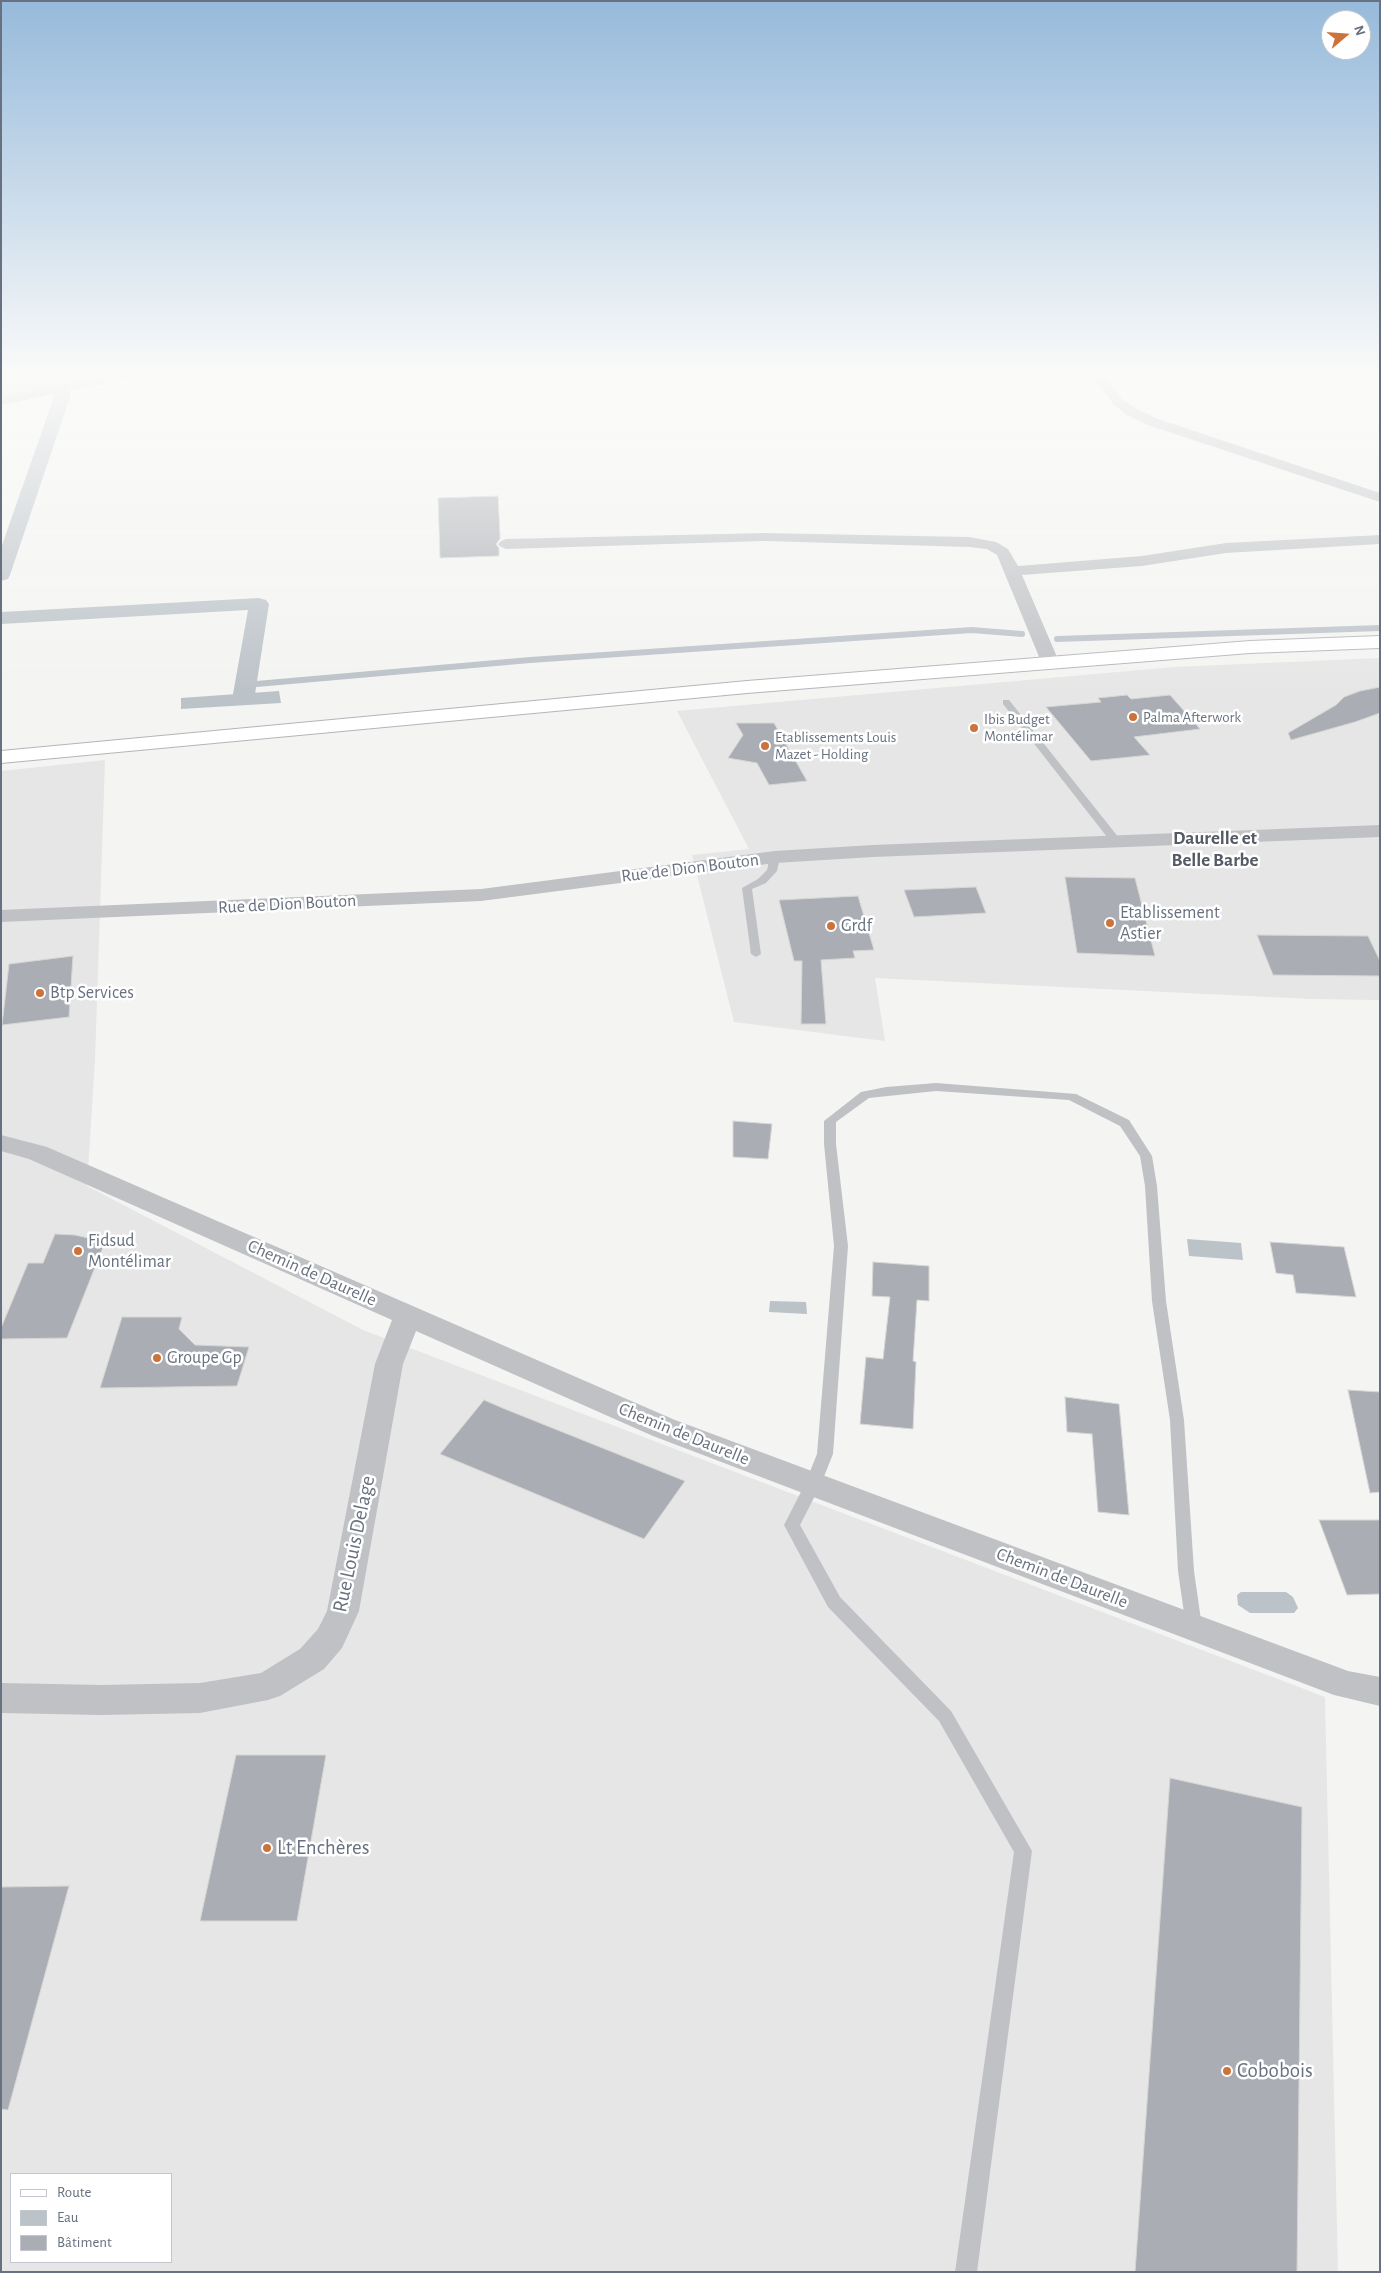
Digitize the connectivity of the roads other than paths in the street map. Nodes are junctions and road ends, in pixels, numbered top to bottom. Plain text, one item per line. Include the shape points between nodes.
1 (1329, 481) edge
2 (1380, 498) edge
3 (1380, 539) edge
4 (506, 544) dead end
5 (1013, 571) junction
6 (1380, 642) edge
7 (1051, 664) junction
8 (1006, 702) dead end
9 (1, 757) edge
10 (1380, 831) edge
11 (1115, 840) junction
12 (775, 857) junction
13 (1, 916) edge
14 (756, 954) dead end
15 (1, 1143) edge
16 (408, 1316) junction
17 (814, 1484) junction
18 (1194, 1627) junction
19 (1380, 1692) edge
20 (1, 1698) edge
21 (966, 2272) edge

1 - 2 street
3 - 5 street via 1226,548 1142,561
4 - 5 street via 765,537 969,542 991,545 1003,552
5 - 7 street
6 - 7 main road via 1250,647
7 - 9 main road via 748,687
8 - 11 lane
10 - 11 street, Rue de Dion Bouton
11 - 12 street, Rue de Dion Bouton
12 - 13 street, Rue de Dion Bouton via 481,895 104,914
12 - 14 lane via 772,871 762,881 747,888
15 - 16 street, Chemin de Daurelle via 38,1153
16 - 17 street, Chemin de Daurelle via 664,1428
16 - 20 street, Rue Louis Delage via 389,1364 343,1610 330,1638 312,1659 268,1686 200,1698
17 - 18 street, Chemin de Daurelle
17 - 18 lane via 825,1454 841,1246 830,1121 865,1096 886,1091 936,1087 1072,1097 1125,1123 1146,1156 1159,1301 1177,1420 1186,1571
17 - 21 lane via 792,1525 834,1602 945,1716 1023,1851
18 - 19 street, Chemin de Daurelle via 1346,1685

